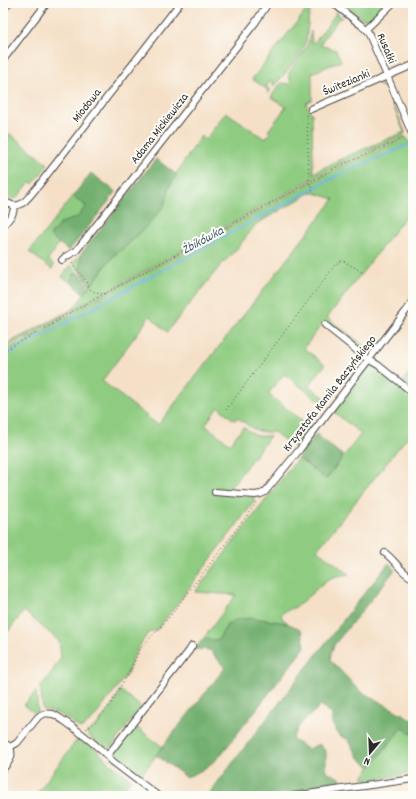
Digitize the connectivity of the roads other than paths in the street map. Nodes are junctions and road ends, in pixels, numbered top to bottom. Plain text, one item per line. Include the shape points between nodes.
1 (8, 3) edge
2 (47, 3) edge
3 (180, 3) edge
4 (268, 3) edge
5 (333, 3) edge
6 (393, 3) edge
7 (3, 10) edge
8 (366, 29) junction
9 (3, 60) edge
10 (413, 65) edge
11 (387, 76) junction
12 (311, 109) road end
13 (411, 137) edge
14 (3, 200) edge
15 (15, 206) junction
16 (3, 226) edge
17 (62, 260) dead end
18 (413, 302) edge
19 (325, 325) dead end
20 (369, 360) junction
21 (413, 393) edge
22 (215, 492) dead end
23 (384, 552) dead end
24 (413, 578) edge
25 (192, 646) dead end
26 (3, 742) edge
27 (10, 747) junction
28 (107, 756) junction
29 (3, 769) edge
30 (413, 779) edge
31 (158, 796) edge
32 (293, 796) edge

1 - 7 street
2 - 9 street
3 - 15 street, Miodowa via 39,185 22,204
4 - 17 street, Adama Mickiewicza via 76,251
5 - 8 street, Rusałki
6 - 8 street
8 - 11 street, Rusałki
10 - 11 street, Świtezianki
11 - 12 street, Świtezianki
11 - 13 street, Rusałki
14 - 15 street
15 - 16 street via 12,215
18 - 20 street, Krzysztofa Kamila Baczyńskiego
19 - 20 street
20 - 21 street
20 - 22 street, Krzysztofa Kamila Baczyńskiego via 265,492 255,495
23 - 24 street
25 - 28 street
26 - 27 street
27 - 28 street via 17,743 38,717 45,713 53,714 81,732
27 - 29 street via 12,758
28 - 31 street
30 - 32 street

